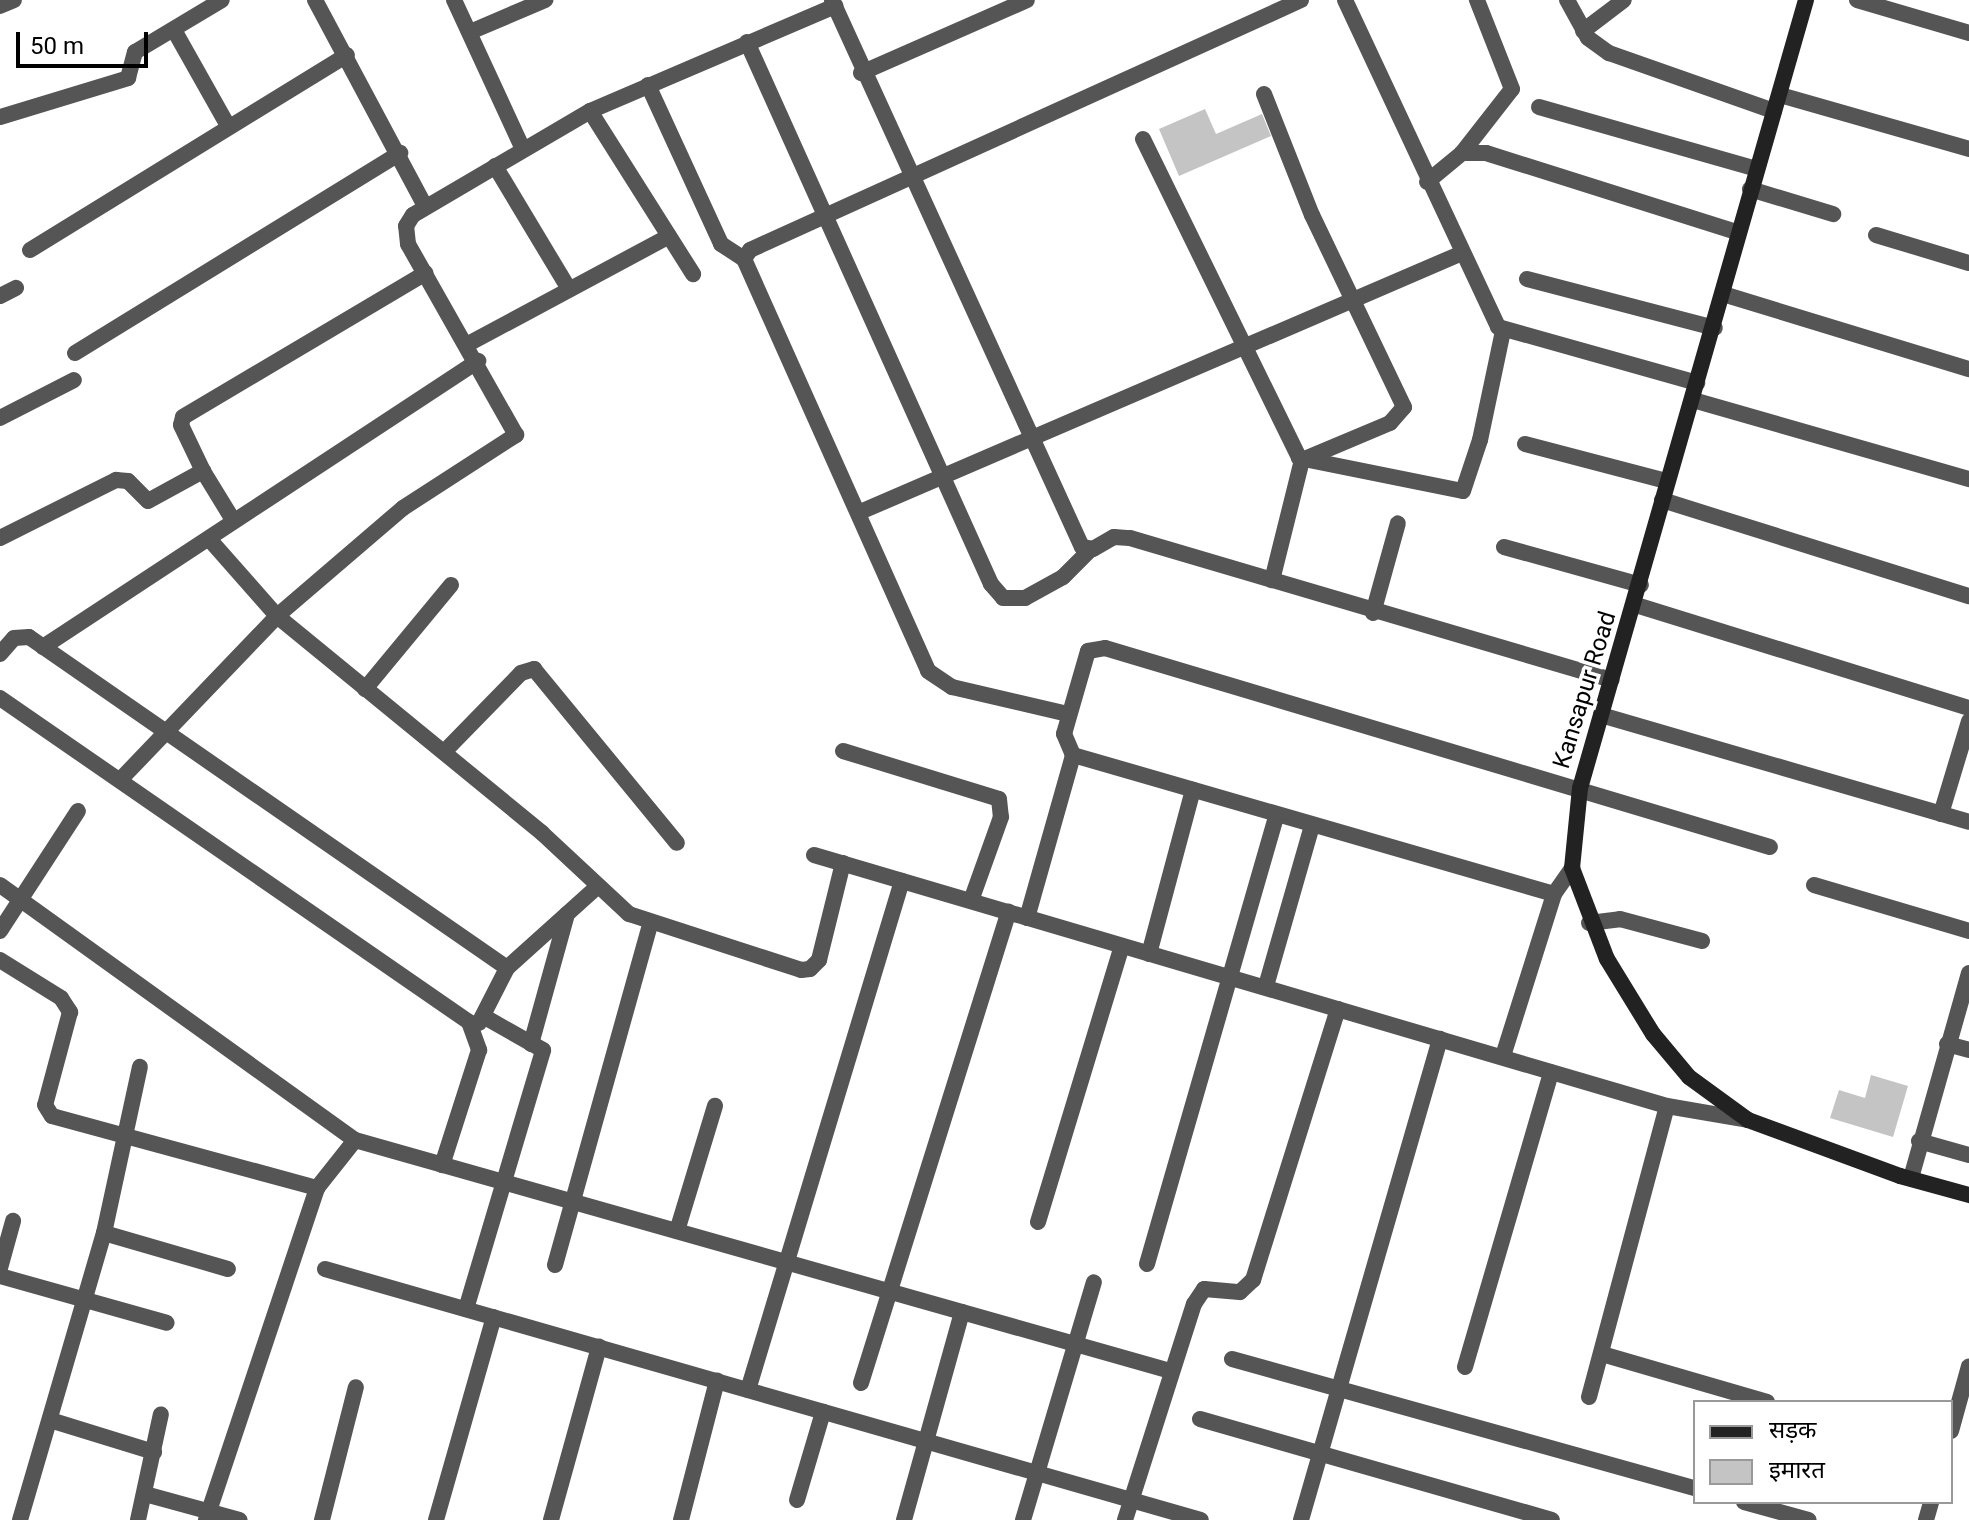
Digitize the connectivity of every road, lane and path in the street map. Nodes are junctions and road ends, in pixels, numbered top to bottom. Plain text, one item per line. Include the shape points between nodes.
1 (14, 0) edge
2 (222, 0) edge
3 (315, 0) edge
4 (454, 0) edge
5 (545, 0) edge
6 (1027, 0) edge
7 (1301, 0) edge
8 (1345, 0) edge
9 (1477, 0) edge
10 (1567, 0) edge
11 (1624, 0) edge
12 (1857, 0) edge
13 (1805, 1) edge
14 (834, 3) edge
15 (0, 6) edge
16 (174, 30) junction
17 (1583, 31) junction
18 (470, 32) junction
19 (1969, 33) edge
20 (747, 42) junction
21 (347, 55) junction
22 (861, 73) junction
23 (648, 85) junction
24 (1264, 94) dead end
25 (1777, 103) junction
26 (1539, 107) dead end
27 (590, 111) junction
28 (0, 117) edge
29 (228, 126) junction
30 (1143, 139) dead end
31 (523, 149) junction
32 (1969, 149) edge
33 (400, 153) junction
34 (1462, 153) junction
35 (495, 166) junction
36 (1756, 169) junction
37 (910, 179) junction
38 (1427, 182) junction
39 (1750, 189) junction
40 (425, 206) junction
41 (1833, 214) dead end
42 (827, 217) junction
43 (1737, 232) junction
44 (1876, 235) dead end
45 (669, 236) junction
46 (30, 250) dead end
47 (1460, 254) junction
48 (744, 259) junction
49 (1969, 263) edge
50 (426, 273) junction
51 (693, 274) dead end
52 (1527, 279) dead end
53 (569, 289) junction
54 (1723, 294) junction
55 (1355, 299) junction
56 (1715, 328) junction
57 (1503, 331) junction
58 (468, 344) junction
59 (1243, 350) junction
60 (75, 353) dead end
61 (478, 361) junction
62 (1969, 369) edge
63 (74, 380) dead end
64 (1695, 392) junction
65 (0, 418) edge
66 (1035, 438) junction
67 (1525, 444) dead end
68 (1302, 460) junction
69 (203, 471) junction
70 (945, 477) junction
71 (1969, 479) edge
72 (1666, 481) junction
73 (1662, 500) junction
74 (860, 512) junction
75 (233, 520) junction
76 (1398, 523) dead end
77 (0, 538) edge
78 (210, 540) junction
79 (1504, 547) dead end
80 (1090, 550) junction
81 (1272, 580) junction
82 (451, 585) dead end
83 (1641, 585) junction
84 (1969, 596) edge
85 (1636, 605) junction
86 (1373, 613) junction
87 (277, 616) junction
88 (43, 647) junction
89 (0, 654) edge
90 (1612, 680) junction
91 (365, 689) junction
92 (0, 698) edge
93 (1969, 708) edge
94 (1068, 714) junction
95 (1601, 715) junction
96 (1969, 721) edge
97 (163, 735) junction
98 (843, 751) dead end
99 (444, 752) junction
100 (1073, 755) junction
101 (120, 780) junction
102 (1580, 788) junction
103 (1193, 790) junction
104 (78, 811) dead end
105 (1941, 814) junction
106 (1276, 816) junction
107 (1969, 822) edge
108 (1312, 826) junction
109 (677, 843) dead end
110 (1770, 847) dead end
111 (814, 855) dead end
112 (843, 863) junction
113 (1572, 868) junction
114 (902, 881) junction
115 (0, 885) edge
116 (1814, 885) dead end
117 (598, 886) junction
118 (1554, 894) junction
119 (20, 899) junction
120 (971, 901) junction
121 (1009, 912) junction
122 (567, 914) junction
123 (1027, 918) junction
124 (1589, 923) junction
125 (650, 924) junction
126 (0, 931) edge
127 (1969, 931) edge
128 (1702, 941) dead end
129 (1122, 946) junction
130 (1149, 954) junction
131 (0, 960) edge
132 (507, 968) junction
133 (1969, 973) edge
134 (1229, 977) junction
135 (1266, 986) junction
136 (1338, 1009) junction
137 (479, 1024) junction
138 (1440, 1039) junction
139 (531, 1044) junction
140 (1947, 1044) junction
141 (1969, 1050) edge
142 (1503, 1056) junction
143 (140, 1067) dead end
144 (1551, 1072) junction
145 (715, 1106) dead end
146 (1667, 1106) junction
147 (1748, 1120) junction
148 (123, 1137) junction
149 (355, 1140) junction
150 (1919, 1141) junction
151 (1969, 1155) edge
152 (442, 1165) junction
153 (1911, 1178) junction
154 (501, 1181) junction
155 (317, 1188) junction
156 (1969, 1195) edge
157 (569, 1201) junction
158 (13, 1221) dead end
159 (1038, 1222) dead end
160 (677, 1231) junction
161 (104, 1233) junction
162 (785, 1262) junction
163 (1147, 1264) dead end
164 (555, 1265) dead end
165 (0, 1268) edge
166 (228, 1269) dead end
167 (325, 1269) dead end
168 (0, 1276) edge
169 (1094, 1282) dead end
170 (891, 1292) junction
171 (84, 1299) junction
172 (466, 1309) junction
173 (962, 1312) junction
174 (494, 1317) junction
175 (167, 1323) dead end
176 (1076, 1344) junction
177 (599, 1347) junction
178 (1602, 1354) junction
179 (1232, 1359) dead end
180 (1969, 1366) edge
181 (1465, 1367) dead end
182 (1170, 1371) junction
183 (717, 1381) junction
184 (861, 1383) dead end
185 (356, 1387) dead end
186 (748, 1390) junction
187 (1339, 1390) junction
188 (1589, 1397) dead end
189 (1760, 1400) edge
190 (823, 1412) junction
191 (161, 1414) dead end
192 (1200, 1419) dead end
193 (50, 1420) junction
194 (1953, 1424) edge
195 (926, 1441) junction
196 (154, 1452) junction
197 (1321, 1453) junction
198 (1037, 1473) junction
199 (1693, 1487) edge
200 (145, 1494) junction
201 (797, 1500) dead end
202 (1131, 1500) junction
203 (1751, 1504) edge
204 (207, 1516) edge
205 (20, 1520) edge
206 (138, 1520) edge
207 (240, 1520) edge
208 (322, 1520) edge
209 (436, 1520) edge
210 (551, 1520) edge
211 (681, 1520) edge
212 (904, 1520) edge
213 (1023, 1520) edge
214 (1125, 1520) edge
215 (1201, 1520) edge
216 (1301, 1520) edge
217 (1552, 1520) edge
218 (1806, 1520) edge

1 - 15 street
2 - 16 street
3 - 21 street
4 - 18 street
5 - 18 street
6 - 22 street
7 - 37 street
8 - 38 street
9 - 34 street via 1512,89
10 - 17 street
11 - 17 street
12 - 19 street
13 - 25 street, Kansapur Road
14 - 20 street
14 - 22 street
16 - 28 street via 135,52 128,78
16 - 29 street
17 - 25 street via 1609,53
18 - 31 street
20 - 23 street
20 - 42 street
21 - 29 street
21 - 33 street
22 - 37 street
23 - 27 street
23 - 48 street via 721,244
24 - 55 street via 1312,215
25 - 32 street
25 - 36 street, Kansapur Road
26 - 36 street
27 - 31 street
27 - 45 street
29 - 46 street
30 - 59 street
31 - 35 street
33 - 40 street
33 - 60 street
34 - 38 street
34 - 43 street via 1509,159
35 - 40 street
35 - 53 street
36 - 39 street, Kansapur Road
37 - 42 street
37 - 66 street
38 - 47 street
39 - 41 street
39 - 43 street, Kansapur Road
40 - 50 street via 405,233
42 - 48 street via 750,250
42 - 70 street
43 - 54 street, Kansapur Road
44 - 49 street
45 - 51 street
45 - 53 street
47 - 55 street
47 - 57 street via 1493,322
48 - 74 street
50 - 58 street
50 - 69 street via 183,417 181,425
52 - 56 street
53 - 58 street
54 - 56 street, Kansapur Road
54 - 62 street
55 - 59 street
55 - 68 street via 1404,407 1390,423
56 - 64 street, Kansapur Road
57 - 64 street
57 - 68 street via 1478,448 1463,491
58 - 61 street
59 - 66 street
59 - 68 street
61 - 75 street
61 - 87 street via 516,435 403,508
63 - 65 street
64 - 71 street
64 - 72 street, Kansapur Road
66 - 70 street
66 - 80 street via 1079,543
67 - 72 street
68 - 81 street
69 - 75 street
69 - 77 street via 148,501 128,481 116,480
70 - 74 street
70 - 80 street via 991,584 1003,598 1017,600 1041,590 1072,570
72 - 73 street, Kansapur Road
73 - 83 street, Kansapur Road
73 - 84 street
74 - 94 street via 933,676 962,690
75 - 78 street
76 - 86 street
78 - 87 street
78 - 88 street
79 - 83 street
80 - 81 street via 1122,536
81 - 86 street
82 - 91 street
83 - 85 street, Kansapur Road
85 - 90 street, Kansapur Road
85 - 93 street
86 - 90 street
87 - 91 street
87 - 97 street
88 - 89 street via 18,636
88 - 97 street
90 - 95 street, Kansapur Road
91 - 99 street
92 - 101 street
94 - 100 street via 1064,734
94 - 102 street via 1088,651 1099,647
95 - 102 street, Kansapur Road
95 - 105 street
96 - 105 street
97 - 101 street
97 - 132 street
98 - 120 street via 999,799 1001,817
99 - 109 street via 521,673 539,671
99 - 117 street
100 - 103 street
100 - 123 street
101 - 137 street
102 - 110 street
102 - 113 street, Kansapur Road
103 - 106 street
103 - 130 street
104 - 119 street
105 - 107 street
106 - 108 street
106 - 134 street
108 - 118 street
108 - 135 street
111 - 112 street
112 - 114 street
112 - 125 street via 819,960 810,969
113 - 118 street
113 - 124 street, Kansapur Road
114 - 120 street
114 - 162 street
115 - 119 street
116 - 127 street
117 - 122 street
117 - 125 street via 629,914
118 - 142 street
119 - 126 street
119 - 149 street
120 - 121 street
121 - 123 street
121 - 170 street
122 - 132 street
122 - 139 street
123 - 129 street
124 - 128 street via 1620,919
124 - 147 street, Kansapur Road via 1653,1034 1689,1077
125 - 157 street
129 - 130 street
129 - 159 street
130 - 134 street
131 - 148 street via 61,998 70,1012 46,1110
132 - 137 street
133 - 140 street
134 - 135 street
134 - 163 street
135 - 136 street
136 - 138 street
136 - 182 street via 1253,1280 1240,1292 1202,1290
137 - 139 street
137 - 152 street via 475,1070
138 - 142 street
138 - 187 street
139 - 154 street via 543,1050
140 - 141 street
140 - 150 street
142 - 144 street
143 - 148 street
144 - 146 street
144 - 181 street
145 - 160 street
146 - 147 street
146 - 178 street
147 - 153 street, Kansapur Road
148 - 155 street
148 - 161 street
149 - 152 street
149 - 155 street
150 - 151 street
150 - 153 street
152 - 154 street
153 - 156 street, Kansapur Road
154 - 157 street
154 - 172 street
155 - 204 street
157 - 160 street
157 - 164 street
158 - 165 street
160 - 162 street
161 - 166 street
161 - 171 street
162 - 170 street
162 - 186 street
167 - 172 street
168 - 171 street
169 - 176 street
170 - 173 street
170 - 184 street
171 - 175 street
171 - 193 street
172 - 174 street
173 - 176 street
173 - 195 street
174 - 177 street
174 - 209 street
176 - 182 street
176 - 198 street
177 - 183 street
177 - 210 street
178 - 188 street
178 - 189 street
179 - 187 street
180 - 194 street
182 - 202 street
183 - 186 street
183 - 211 street
185 - 208 street
186 - 190 street
187 - 197 street
187 - 199 street
190 - 195 street
190 - 201 street
191 - 196 street
192 - 197 street
193 - 196 street
193 - 205 street
195 - 198 street
195 - 212 street
196 - 200 street
197 - 216 street
197 - 217 street
198 - 202 street
198 - 213 street
200 - 204 street
200 - 206 street
202 - 214 street
202 - 215 street
203 - 218 street
204 - 207 street

